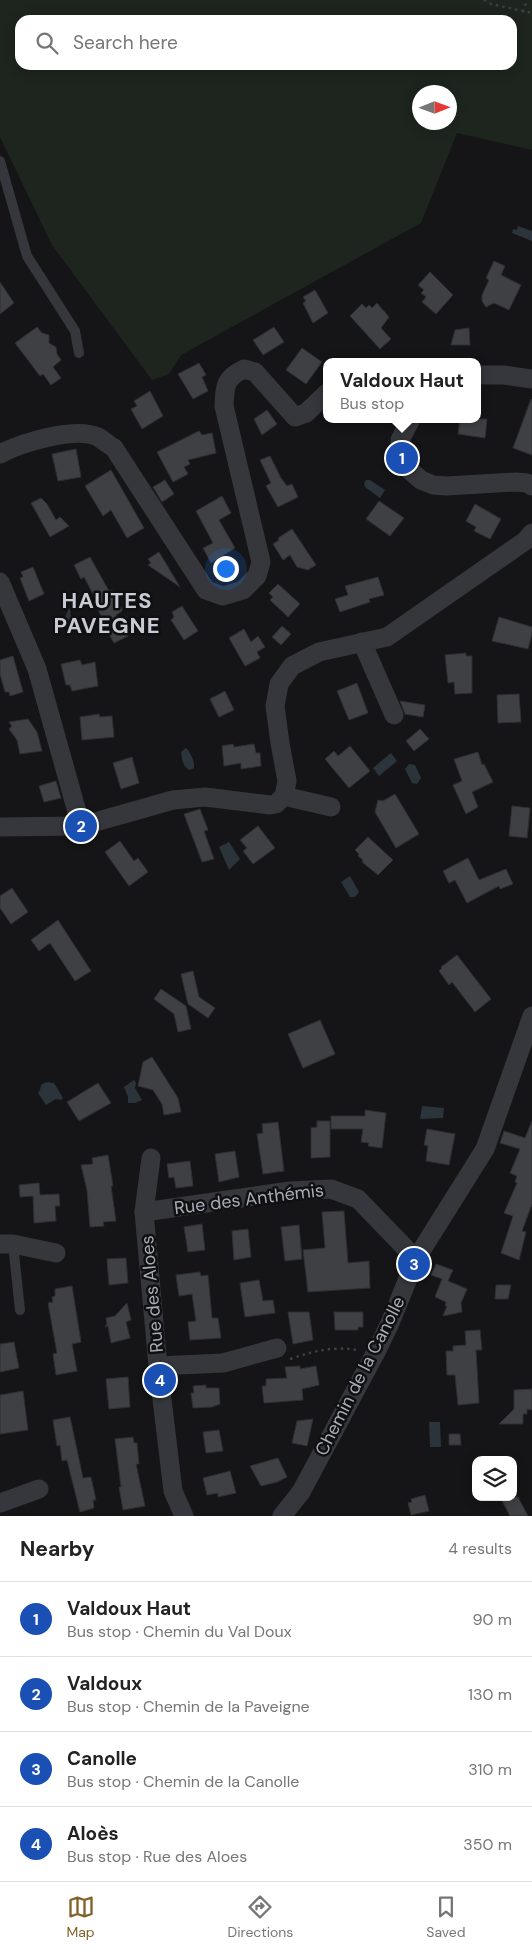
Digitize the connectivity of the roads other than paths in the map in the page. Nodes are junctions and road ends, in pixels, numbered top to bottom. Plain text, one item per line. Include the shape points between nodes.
1 (0, 161) edge
2 (79, 352) dead end
3 (481, 375) edge
4 (532, 379) edge
5 (323, 397) edge
6 (409, 423) edge
7 (0, 454) edge
8 (532, 486) edge
9 (532, 533) edge
10 (0, 582) edge
11 (8, 623) edge
12 (362, 642) junction
13 (394, 715) dead end
14 (284, 796) junction
15 (331, 807) dead end
16 (81, 826) junction
17 (0, 827) edge
18 (532, 1016) edge
19 (151, 1158) dead end
20 (144, 1212) junction
21 (6, 1244) edge
22 (56, 1253) dead end
23 (416, 1259) junction
24 (20, 1310) dead end
25 (277, 1348) road end
26 (158, 1366) junction
27 (39, 1489) dead end
28 (0, 1503) edge
29 (184, 1516) edge
30 (282, 1516) edge

1 - 2 lane via 27,256 75,331
3 - 4 street
5 - 7 street via 306,413 295,417 255,372 244,369 231,375 225,388 224,406 261,562 257,576 243,590 223,596 206,590 114,448 97,436 55,435
6 - 8 street via 400,440 400,451 405,466 421,480 446,486 516,482
9 - 12 street via 387,638
10 - 11 street
11 - 16 street via 37,669
12 - 13 street
12 - 14 street via 319,652 292,666 279,684 275,706 287,781
14 - 15 street
14 - 16 street via 270,805 205,796 173,800
16 - 17 street
18 - 23 street, Chemin de la Canolle via 485,1150
19 - 20 street, Rue des Aloes
20 - 23 street, Rue des Anthémis via 290,1191 331,1189 358,1199
20 - 26 street, Rue des Aloes
21 - 22 street
21 - 24 lane
23 - 30 street, Chemin de la Canolle via 376,1352 301,1492
25 - 26 street via 223,1363
26 - 29 street, Rue des Aloes via 173,1491
27 - 28 street

